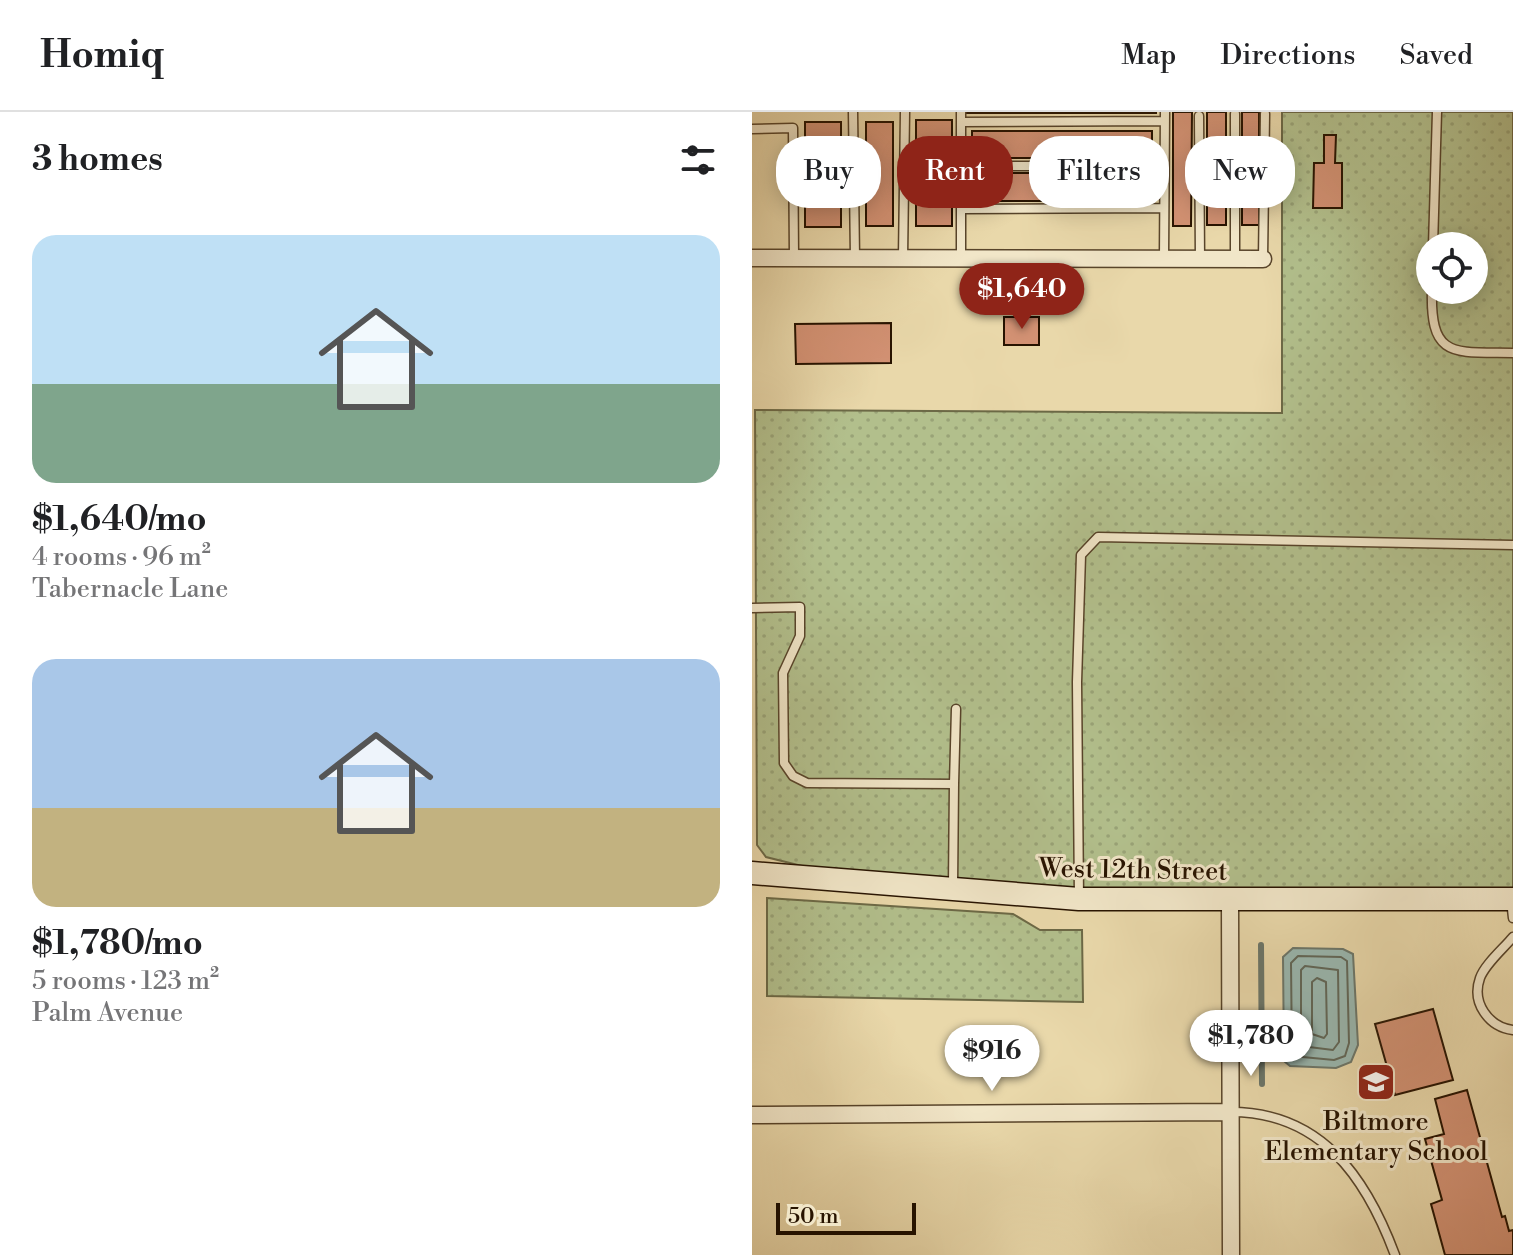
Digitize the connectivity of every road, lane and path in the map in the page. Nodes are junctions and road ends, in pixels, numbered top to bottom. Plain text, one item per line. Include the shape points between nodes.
1 (853, 112) edge
2 (905, 112) edge
3 (961, 112) edge
4 (1437, 112) edge
5 (1235, 114) dead end
6 (1265, 114) dead end
7 (1165, 116) edge
8 (1199, 116) dead end
9 (961, 122) junction
10 (752, 129) edge
11 (961, 136) edge
12 (1165, 136) edge
13 (1164, 208) joint
14 (961, 209) joint
15 (1433, 232) edge
16 (752, 258) edge
17 (794, 258) junction
18 (855, 258) junction
19 (903, 258) junction
20 (961, 258) junction
21 (1164, 258) junction
22 (1200, 259) junction
23 (1235, 259) junction
24 (1263, 259) joint
25 (1432, 304) edge
26 (1513, 353) edge
27 (1513, 545) edge
28 (752, 608) edge
29 (956, 709) dead end
30 (954, 784) junction
31 (752, 873) edge
32 (953, 890) junction
33 (1079, 899) junction
34 (1230, 900) junction
35 (1512, 905) edge
36 (1513, 937) edge
37 (1513, 1030) edge
38 (1231, 1112) junction
39 (752, 1115) edge
40 (1231, 1255) edge
41 (1395, 1255) edge

1 - 18 lane
2 - 19 lane
3 - 9 lane
4 - 15 lane
5 - 23 lane
6 - 24 lane
7 - 9 lane
7 - 12 lane
8 - 22 lane
9 - 11 lane
10 - 17 lane via 793,128
13 - 14 lane
13 - 21 lane
14 - 20 lane
16 - 17 street
17 - 18 street
18 - 19 street
19 - 20 street
20 - 21 street
21 - 22 street
22 - 23 street
23 - 24 street
25 - 26 lane via 1436,338 1450,347
27 - 33 lane via 1098,537 1081,555
28 - 30 lane via 800,607 800,636 783,673 784,763 793,776 807,783
29 - 30 lane
30 - 32 lane
31 - 32 street, West 12th Street
32 - 33 street, West 12th Street
33 - 34 street, West 12th Street
34 - 35 street, West 12th Street
34 - 38 street
36 - 37 lane via 1480,977 1484,1015 1496,1027
38 - 39 street
38 - 40 street
38 - 41 lane via 1283,1117 1324,1141 1373,1207

